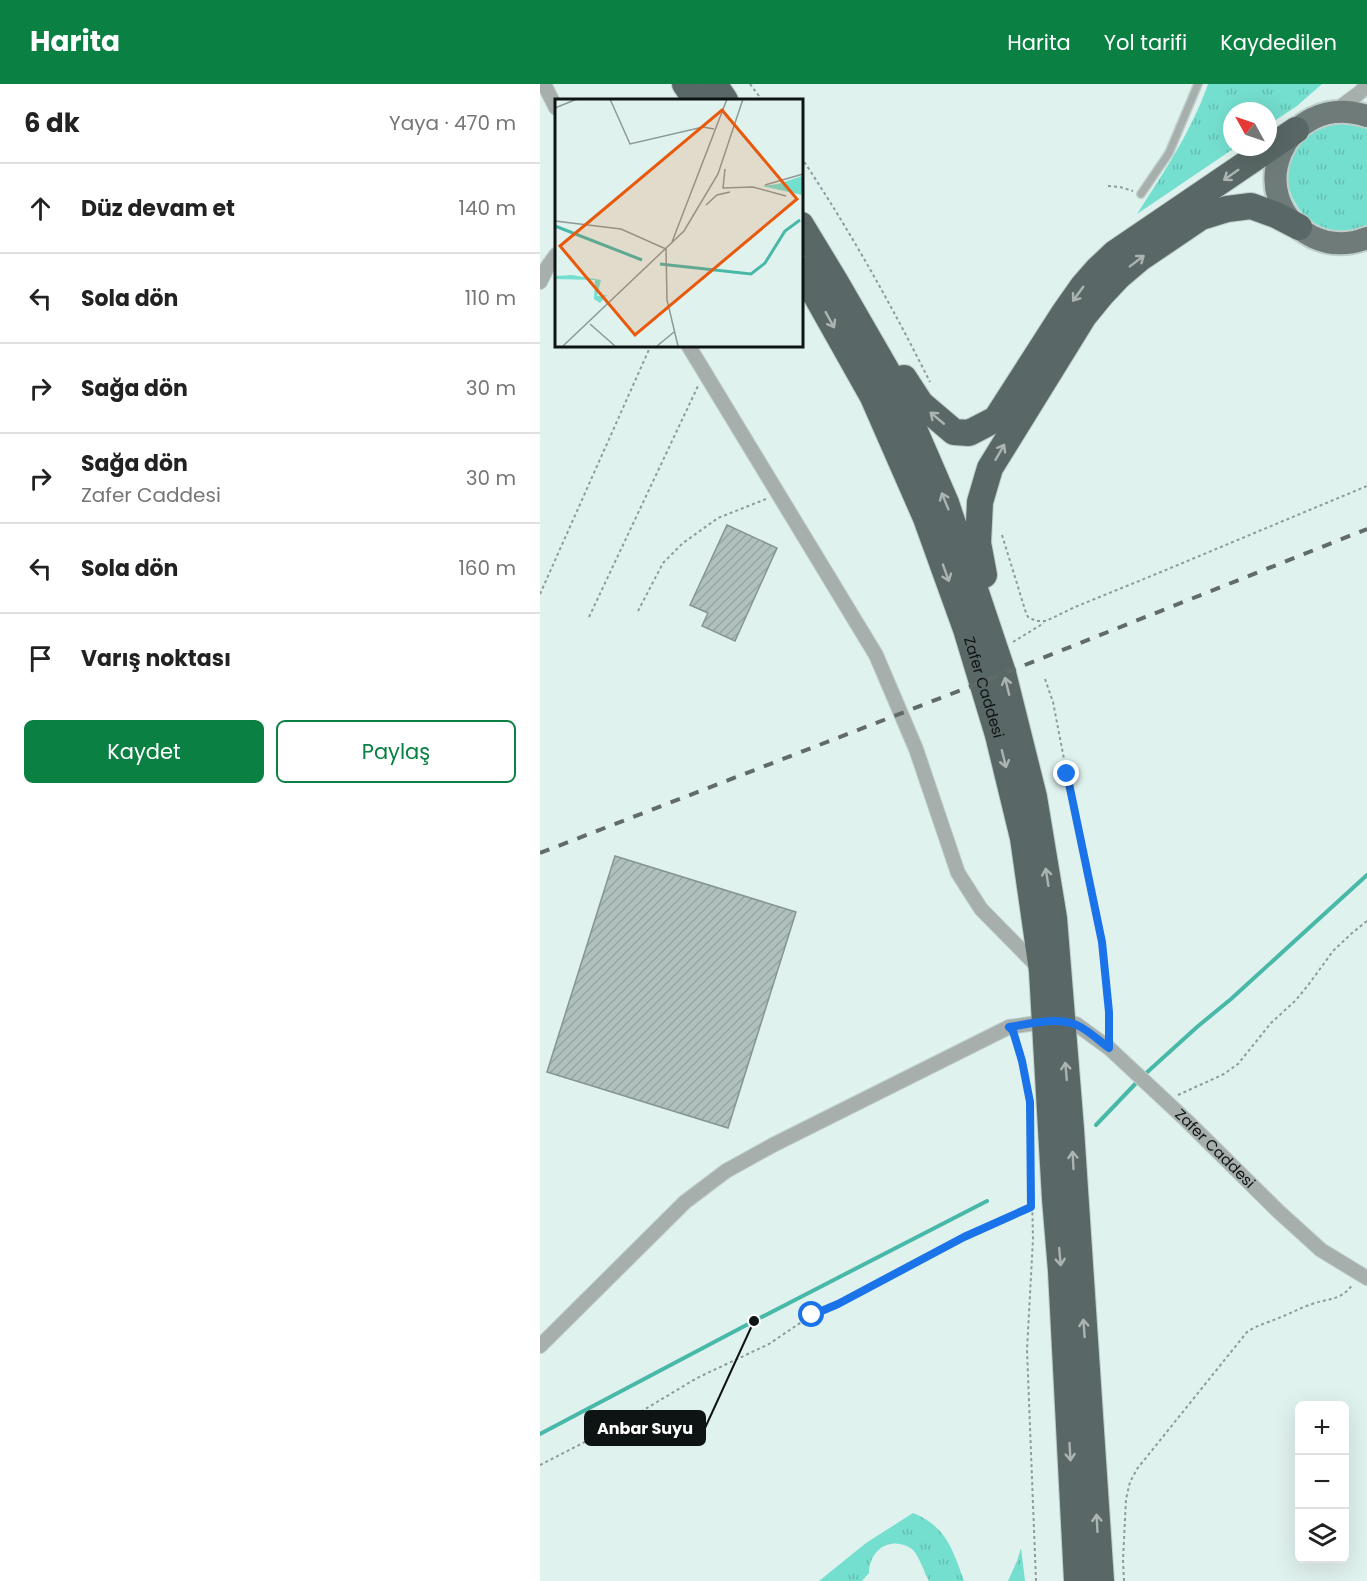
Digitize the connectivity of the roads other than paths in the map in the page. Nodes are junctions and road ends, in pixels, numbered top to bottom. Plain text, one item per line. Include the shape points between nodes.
1 (544, 84) edge
2 (685, 84) edge
3 (714, 84) edge
4 (1198, 84) edge
5 (1367, 86) edge
6 (695, 99) edge
7 (724, 99) edge
8 (555, 106) edge
9 (1335, 111) junction
10 (1367, 116) edge
11 (1296, 130) junction
12 (1141, 194) road end
13 (802, 227) edge
14 (1299, 227) junction
15 (1367, 238) edge
16 (555, 256) edge
17 (802, 271) edge
18 (835, 281) junction
19 (540, 282) edge
20 (689, 346) edge
21 (982, 609) junction
22 (1042, 972) junction
23 (1053, 1021) junction
24 (1054, 1199) junction
25 (1364, 1276) edge
26 (540, 1346) edge
27 (1077, 1581) edge
28 (1101, 1581) edge

1 - 8 street
2 - 6 highway
3 - 7 highway
4 - 12 lane via 1169,153
5 - 9 street
9 - 10 main road
9 - 11 main road via 1314,117
11 - 14 main road via 1283,147 1276,179 1280,201
11 -> 18 highway via 1115,253 1064,313 996,419 969,433 954,432 921,404
13 - 18 highway, Zafer Caddesi
14 - 15 main road via 1327,242 1349,243
21 -> 14 highway via 988,595 978,543 980,502 990,468 1084,316 1102,294 1139,260 1201,217 1251,206
16 - 19 street
17 -> 22 highway, Zafer Caddesi via 873,397 926,518 966,629 1023,838
21 -> 18 highway, Zafer Caddesi via 946,504 895,386
20 - 22 street via 876,655 916,749 958,873 981,909
23 -> 21 highway, Zafer Caddesi via 1054,918 1034,797 1003,673
22 - 23 highway, Zafer Caddesi
23 - 24 highway, Zafer Caddesi via 1061,1134
23 - 25 street, Zafer Caddesi via 1076,1024 1109,1048 1321,1250
23 - 26 street via 1009,1027 726,1171 685,1202
24 -> 27 highway
28 -> 24 highway

